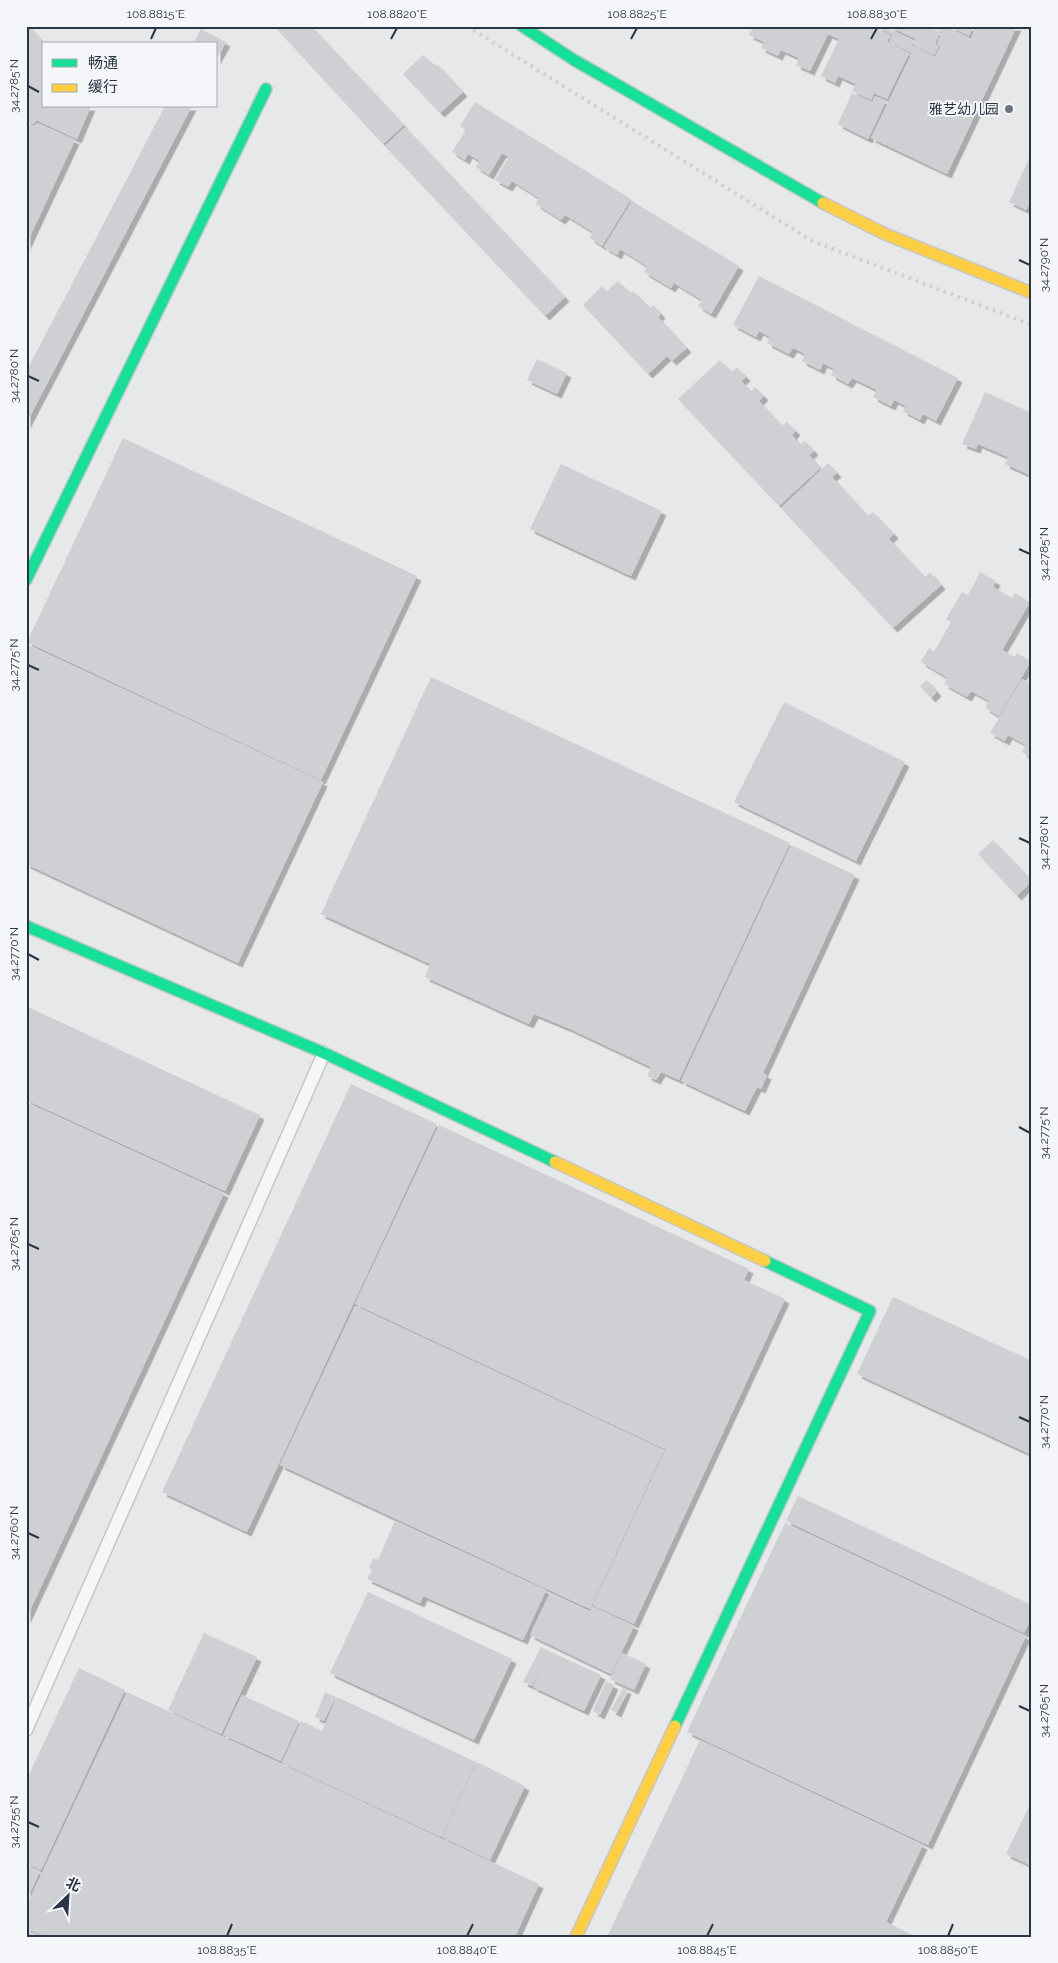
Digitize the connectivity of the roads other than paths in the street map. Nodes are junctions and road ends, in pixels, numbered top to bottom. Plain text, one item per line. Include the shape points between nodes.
1 (522, 26) edge
2 (266, 89) dead end
3 (1032, 294) edge
4 (26, 580) edge
5 (26, 926) edge
6 (324, 1053) junction
7 (26, 1730) edge
8 (576, 1937) edge

1 - 3 street via 574,60 833,209
2 - 4 street
5 - 6 street
6 - 7 lane
6 - 8 street via 870,1311

